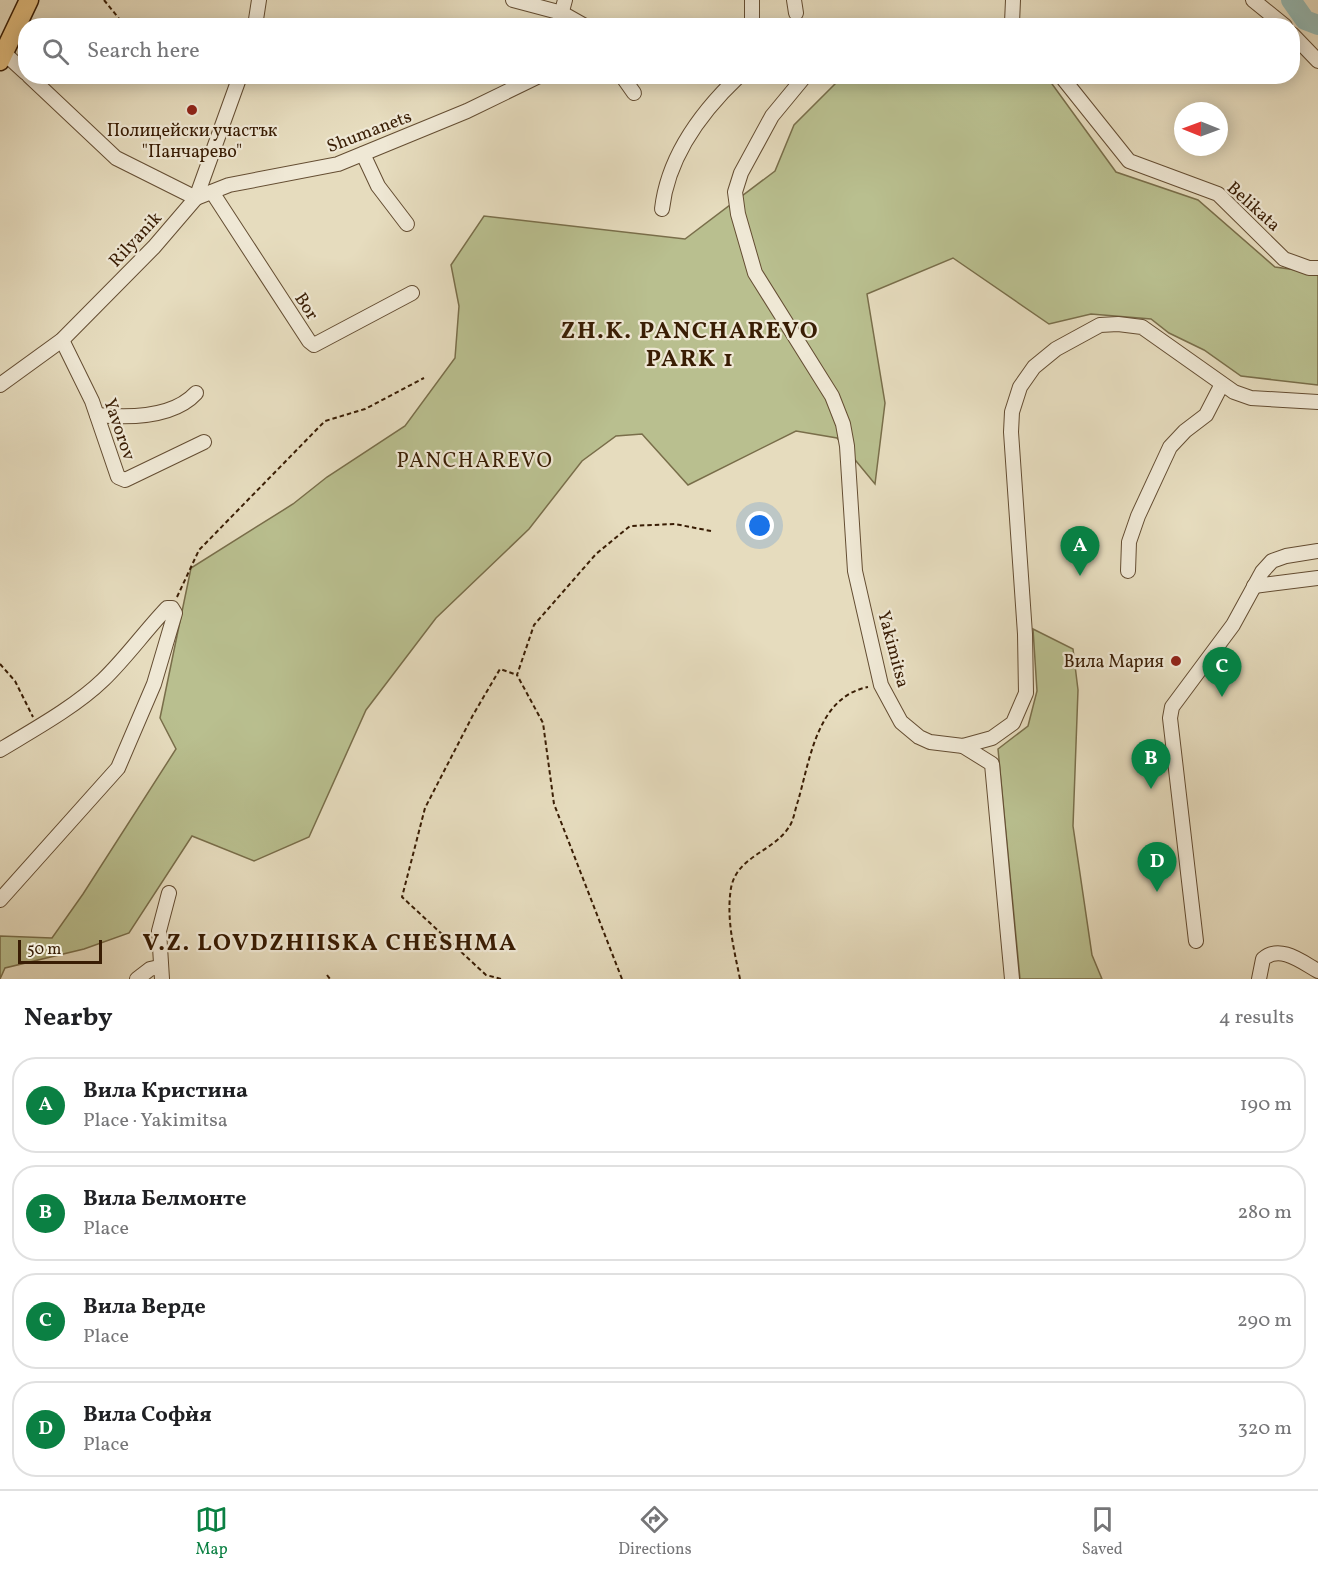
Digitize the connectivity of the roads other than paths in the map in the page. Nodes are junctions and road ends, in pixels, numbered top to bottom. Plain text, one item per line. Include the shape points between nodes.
1 (29, 0) edge
2 (259, 0) edge
3 (513, 0) edge
4 (752, 0) edge
5 (1013, 0) edge
6 (1252, 0) edge
7 (562, 13) edge
8 (20, 18) edge
9 (256, 18) edge
10 (752, 18) edge
11 (1012, 18) edge
12 (1275, 18) edge
13 (18, 23) edge
14 (1300, 41) edge
15 (2, 57) edge
16 (1318, 61) edge
17 (18, 68) edge
18 (37, 84) edge
19 (237, 84) edge
20 (523, 84) edge
21 (628, 84) edge
22 (731, 84) edge
23 (798, 84) edge
24 (1067, 84) edge
25 (634, 93) dead end
26 (363, 154) junction
27 (212, 192) junction
28 (196, 198) junction
29 (662, 209) dead end
30 (407, 224) dead end
31 (1318, 268) edge
32 (412, 293) dead end
33 (62, 340) junction
34 (1222, 384) junction
35 (0, 385) edge
36 (196, 393) dead end
37 (1318, 402) edge
38 (97, 415) junction
39 (204, 442) dead end
40 (1318, 551) edge
41 (1128, 571) dead end
42 (1318, 578) edge
43 (1254, 586) junction
44 (963, 746) junction
45 (0, 750) edge
46 (169, 893) dead end
47 (0, 900) edge
48 (1196, 941) dead end
49 (1318, 971) edge
50 (161, 973) edge
51 (137, 979) edge
52 (1012, 979) edge
53 (1259, 979) edge

1 - 8 main road
2 - 9 street
3 - 7 street
4 - 10 street
5 - 11 street
6 - 12 street
13 - 15 main road
14 - 16 street
15 - 17 street
18 - 28 street via 116,158
19 - 28 street, Rilyanik
20 - 26 street, Shumanets
21 - 25 street
22 - 29 street via 698,120 674,162
23 - 44 street, Yakimitsa via 772,116 741,173 735,192 738,214 755,273 832,396 843,424 855,571 881,685 910,731 930,742
24 - 31 street, Belikata via 1129,161 1218,194 1284,259
26 - 27 street, Shumanets via 338,164 229,185
26 - 30 street via 378,186
27 - 28 street, Shumanets
27 - 32 street, Bor via 314,345
28 - 33 street, Rilyanik via 154,247
33 - 35 street, Rilyanik
33 - 38 street, Yavorov
34 - 37 street, Yakimitsa via 1251,398
34 - 41 street via 1206,415 1170,447 1129,542
34 - 44 street, Yakimitsa via 1142,327 1118,324 1100,325 1056,349 1034,367 1020,387 1011,432 1026,693 1013,723 992,738
36 - 38 street via 190,400 153,414
38 - 39 street, Yavorov via 118,477 125,480
40 - 43 street via 1272,561
42 - 43 street
43 - 48 street via 1233,625 1172,707 1170,718
44 - 52 street via 992,764
45 - 47 street via 102,681 144,631 167,608 172,608 175,613 153,684 118,768
46 - 50 street via 159,931
49 - 53 street via 1292,956 1275,953 1263,959
50 - 51 street via 150,969

